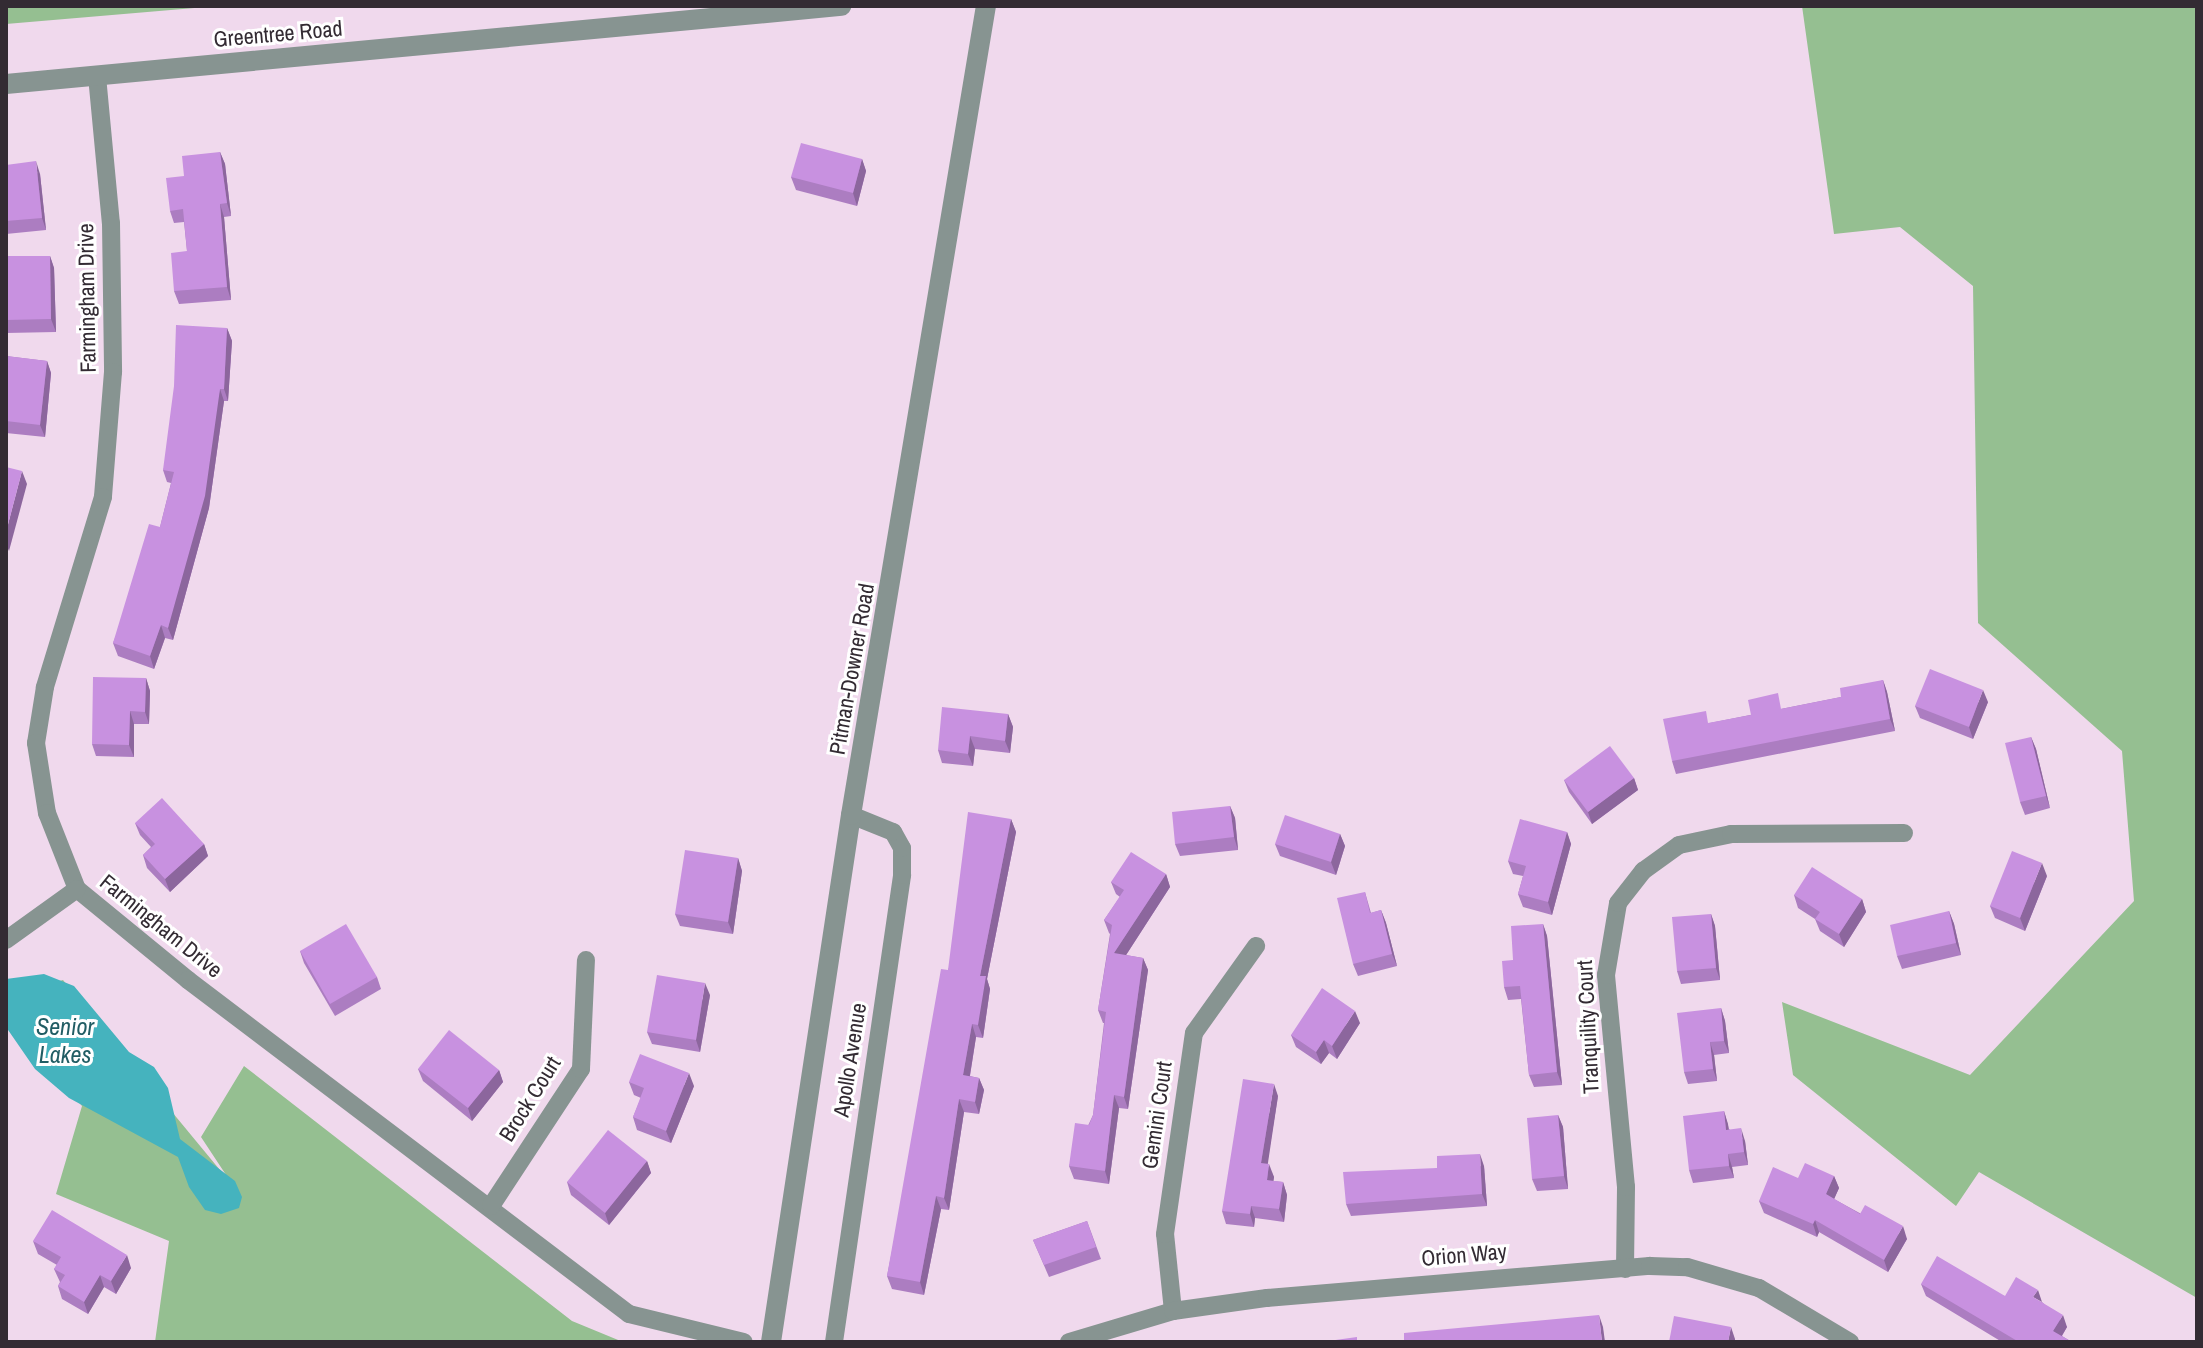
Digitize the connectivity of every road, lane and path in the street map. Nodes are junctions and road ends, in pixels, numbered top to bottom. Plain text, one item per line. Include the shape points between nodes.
1 (841, 6) edge
2 (986, 6) edge
3 (97, 76) junction
4 (6, 84) edge
5 (851, 815) junction
6 (1904, 833) dead end
7 (77, 889) junction
8 (6, 940) edge
9 (1256, 946) dead end
10 (586, 960) dead end
11 (491, 1206) junction
12 (1625, 1269) junction
13 (1173, 1311) junction
14 (744, 1342) edge
15 (771, 1342) edge
16 (834, 1342) edge
17 (1069, 1342) edge
18 (1850, 1342) edge

1 - 3 street, Greentree Road
2 - 5 street, Pitman-Downer Road
3 - 4 street, Greentree Road
3 - 7 street, Farmingham Drive via 111,223 113,372 103,497 45,687 36,743 47,813
5 - 15 street, Pitman-Downer Road
5 - 16 street, Apollo Avenue via 893,832 902,848 902,875
6 - 12 street, Tranquility Court via 1731,834 1679,845 1643,871 1618,903 1606,975 1626,1187
7 - 8 street
7 - 11 street, Farmingham Drive via 188,980
9 - 13 street, Gemini Court via 1194,1033 1165,1234
10 - 11 street, Brock Court via 581,1069
11 - 14 street, Farmingham Drive via 629,1314
12 - 13 street, Orion Way via 1478,1278
12 - 18 street, Orion Way via 1687,1267 1726,1276 1759,1288
13 - 17 street, Orion Way

